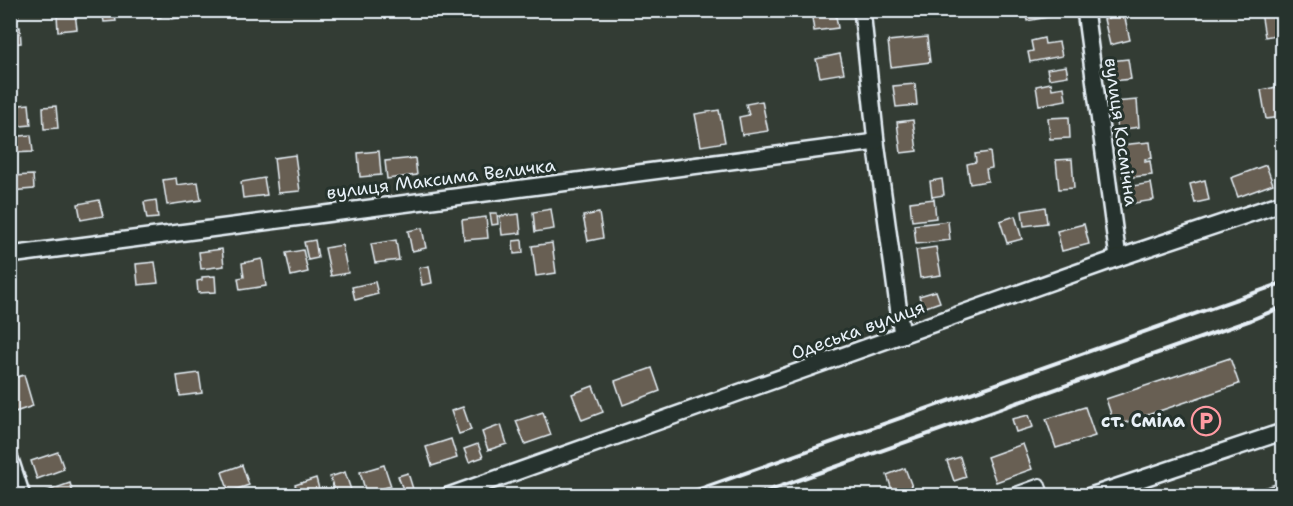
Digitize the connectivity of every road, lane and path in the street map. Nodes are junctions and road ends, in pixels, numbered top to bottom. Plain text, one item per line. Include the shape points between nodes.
1 (862, 10) edge
2 (1085, 10) edge
3 (876, 142) junction
4 (1282, 203) edge
5 (10, 255) edge
6 (1118, 258) junction
7 (902, 335) junction
8 (1282, 432) edge
9 (10, 459) edge
10 (22, 495) edge
11 (448, 495) edge
12 (1004, 495) edge
13 (1045, 495) edge
14 (1090, 495) edge

1 - 3 street
2 - 6 street, вулиця Космічна
3 - 5 street, вулиця Максима Величка
3 - 7 street
4 - 6 street, Одеська вулиця
6 - 7 street, Одеська вулиця
7 - 11 street, Одеська вулиця
8 - 14 street
9 - 10 street
12 - 13 lane via 1040,483

